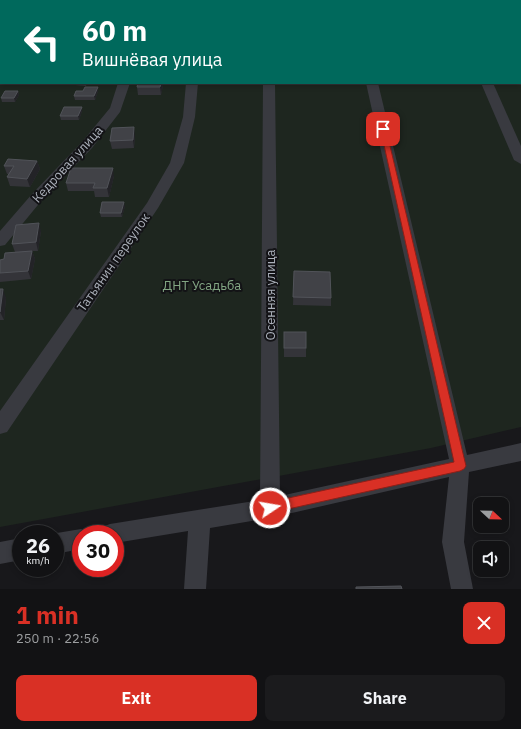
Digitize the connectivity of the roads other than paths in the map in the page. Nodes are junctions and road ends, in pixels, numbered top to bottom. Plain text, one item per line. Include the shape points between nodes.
1 (124, 84) edge
2 (192, 84) edge
3 (269, 84) edge
4 (372, 84) edge
5 (487, 84) edge
6 (521, 160) edge
7 (0, 241) edge
8 (0, 426) edge
9 (521, 452) edge
10 (460, 466) junction
11 (270, 508) junction
12 (200, 518) junction
13 (124, 532) edge
14 (12, 551) edge
15 (0, 553) edge
16 (195, 589) edge
17 (462, 589) edge

1 - 7 street, Кедровая улица via 116,109
2 - 8 street, Татьянин переулок via 189,118 177,163 153,205
3 - 11 street, Осенняя улица
4 - 10 street
5 - 6 street
9 - 10 street
10 - 11 street
10 - 17 street via 453,542
11 - 12 street
12 - 13 street
12 - 16 street
14 - 15 street

